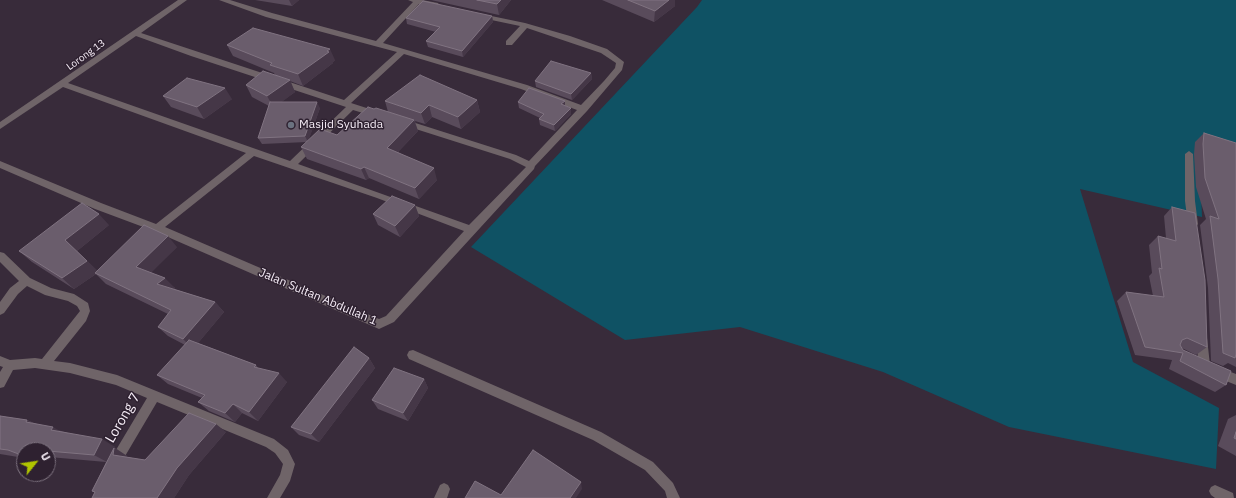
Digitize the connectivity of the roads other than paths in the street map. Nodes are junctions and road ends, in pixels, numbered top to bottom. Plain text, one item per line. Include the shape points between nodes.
1 (183, 0) edge
2 (223, 0) edge
3 (414, 1) edge
4 (440, 6) edge
5 (474, 14) edge
6 (525, 25) junction
7 (134, 33) junction
8 (509, 43) dead end
9 (378, 44) junction
10 (403, 51) junction
11 (63, 84) junction
12 (348, 105) junction
13 (584, 109) junction
14 (0, 126) edge
15 (253, 152) junction
16 (1189, 154) dead end
17 (0, 164) edge
18 (530, 165) junction
19 (292, 166) junction
20 (157, 228) junction
21 (471, 230) junction
22 (1194, 234) edge
23 (0, 256) edge
24 (26, 281) junction
25 (0, 310) edge
26 (1202, 330) edge
27 (413, 355) dead end
28 (1190, 359) edge
29 (5, 363) edge
30 (45, 364) junction
31 (1204, 365) junction
32 (1236, 380) edge
33 (0, 383) edge
34 (154, 396) junction
35 (110, 472) edge
36 (1215, 492) dead end
37 (273, 498) edge
38 (674, 498) edge
39 (1228, 498) edge

1 - 7 street, Lorong 13
2 - 9 street
3 - 4 street
3 - 9 street
5 - 6 street
6 - 8 street
6 - 13 street, Jalan Sultan Abdullah 1 via 604,51 619,60 619,68
7 - 11 street, Lorong 13
7 - 12 street
9 - 10 street
10 - 12 street
10 - 13 street via 524,87
11 - 14 street, Lorong 13
11 - 15 street
12 - 18 street via 513,157
12 - 19 street
13 - 18 street, Jalan Sultan Abdullah 1
15 - 19 street
15 - 20 street
16 - 22 street
17 - 20 street, Jalan Sultan Abdullah 1
18 - 21 street, Jalan Sultan Abdullah 1 via 531,167
19 - 21 street
20 - 21 street, Jalan Sultan Abdullah 1 via 380,324 390,319
23 - 24 street
24 - 25 street via 14,291
24 - 30 street via 49,292 70,297 84,306 82,318
26 - 31 street
27 - 38 street via 597,436 649,466 669,487
28 - 31 street
29 - 30 street
29 - 33 street
30 - 34 street via 117,380
31 - 32 street
34 - 35 street, Lorong 7
34 - 37 street via 270,443 279,449 288,460 288,470
36 - 39 street

